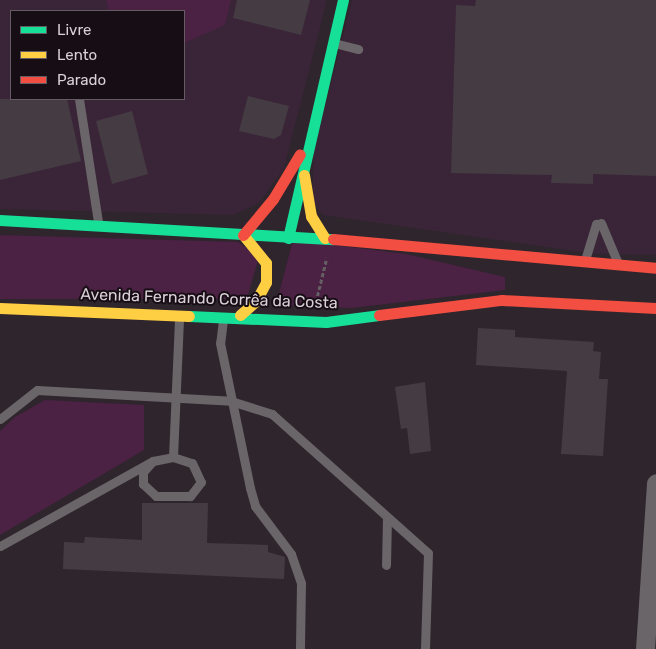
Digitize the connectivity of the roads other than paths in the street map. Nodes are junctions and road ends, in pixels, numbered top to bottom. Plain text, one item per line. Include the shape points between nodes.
1 (343, 0) edge
2 (332, 43) junction
3 (358, 49) dead end
4 (80, 100) edge
5 (308, 138) junction
6 (304, 174) junction
7 (0, 220) edge
8 (17, 220) junction
9 (99, 224) junction
10 (0, 226) edge
11 (243, 235) junction
12 (288, 238) junction
13 (327, 242) junction
14 (584, 264) junction
15 (619, 266) junction
16 (656, 268) edge
17 (266, 282) junction
18 (0, 308) edge
19 (656, 308) edge
20 (179, 314) junction
21 (223, 315) junction
22 (240, 315) junction
23 (174, 398) junction
24 (231, 401) junction
25 (0, 419) edge
26 (173, 457) junction
27 (153, 461) junction
28 (656, 484) edge
29 (656, 492) edge
30 (387, 519) junction
31 (0, 546) edge
32 (386, 565) dead end
33 (300, 649) edge
34 (425, 649) edge
35 (646, 649) edge

1 - 2 main road
2 - 3 lane
2 - 5 main road
4 - 9 lane
5 - 6 main road
5 - 11 main road via 278,191
6 - 12 main road
6 - 13 main road via 311,216
7 - 8 main road
8 - 9 main road
8 - 10 main road
9 - 11 main road
11 - 12 main road
11 - 17 main road via 266,263
12 - 13 main road
12 - 17 main road
13 - 14 main road
14 - 15 main road
14 - 15 lane via 598,224
15 - 16 main road
17 - 22 main road via 256,301
18 - 20 main road, Avenida Fernando Corrêa da Costa
19 - 22 main road, Avenida Fernando Corrêa da Costa via 502,300 326,322
20 - 21 main road, Avenida Fernando Corrêa da Costa
20 - 23 lane
21 - 22 main road, Avenida Fernando Corrêa da Costa
21 - 24 lane via 220,343
23 - 24 lane
23 - 25 lane via 38,390
23 - 26 lane
24 - 30 lane via 272,414
24 - 33 lane via 255,506 291,554 301,583
26 - 27 lane
26 - 27 lane via 198,468 201,482 190,496 156,496 150,492 142,478
27 - 31 lane
28 - 29 street
29 - 35 street
30 - 32 lane
30 - 34 lane via 428,553

